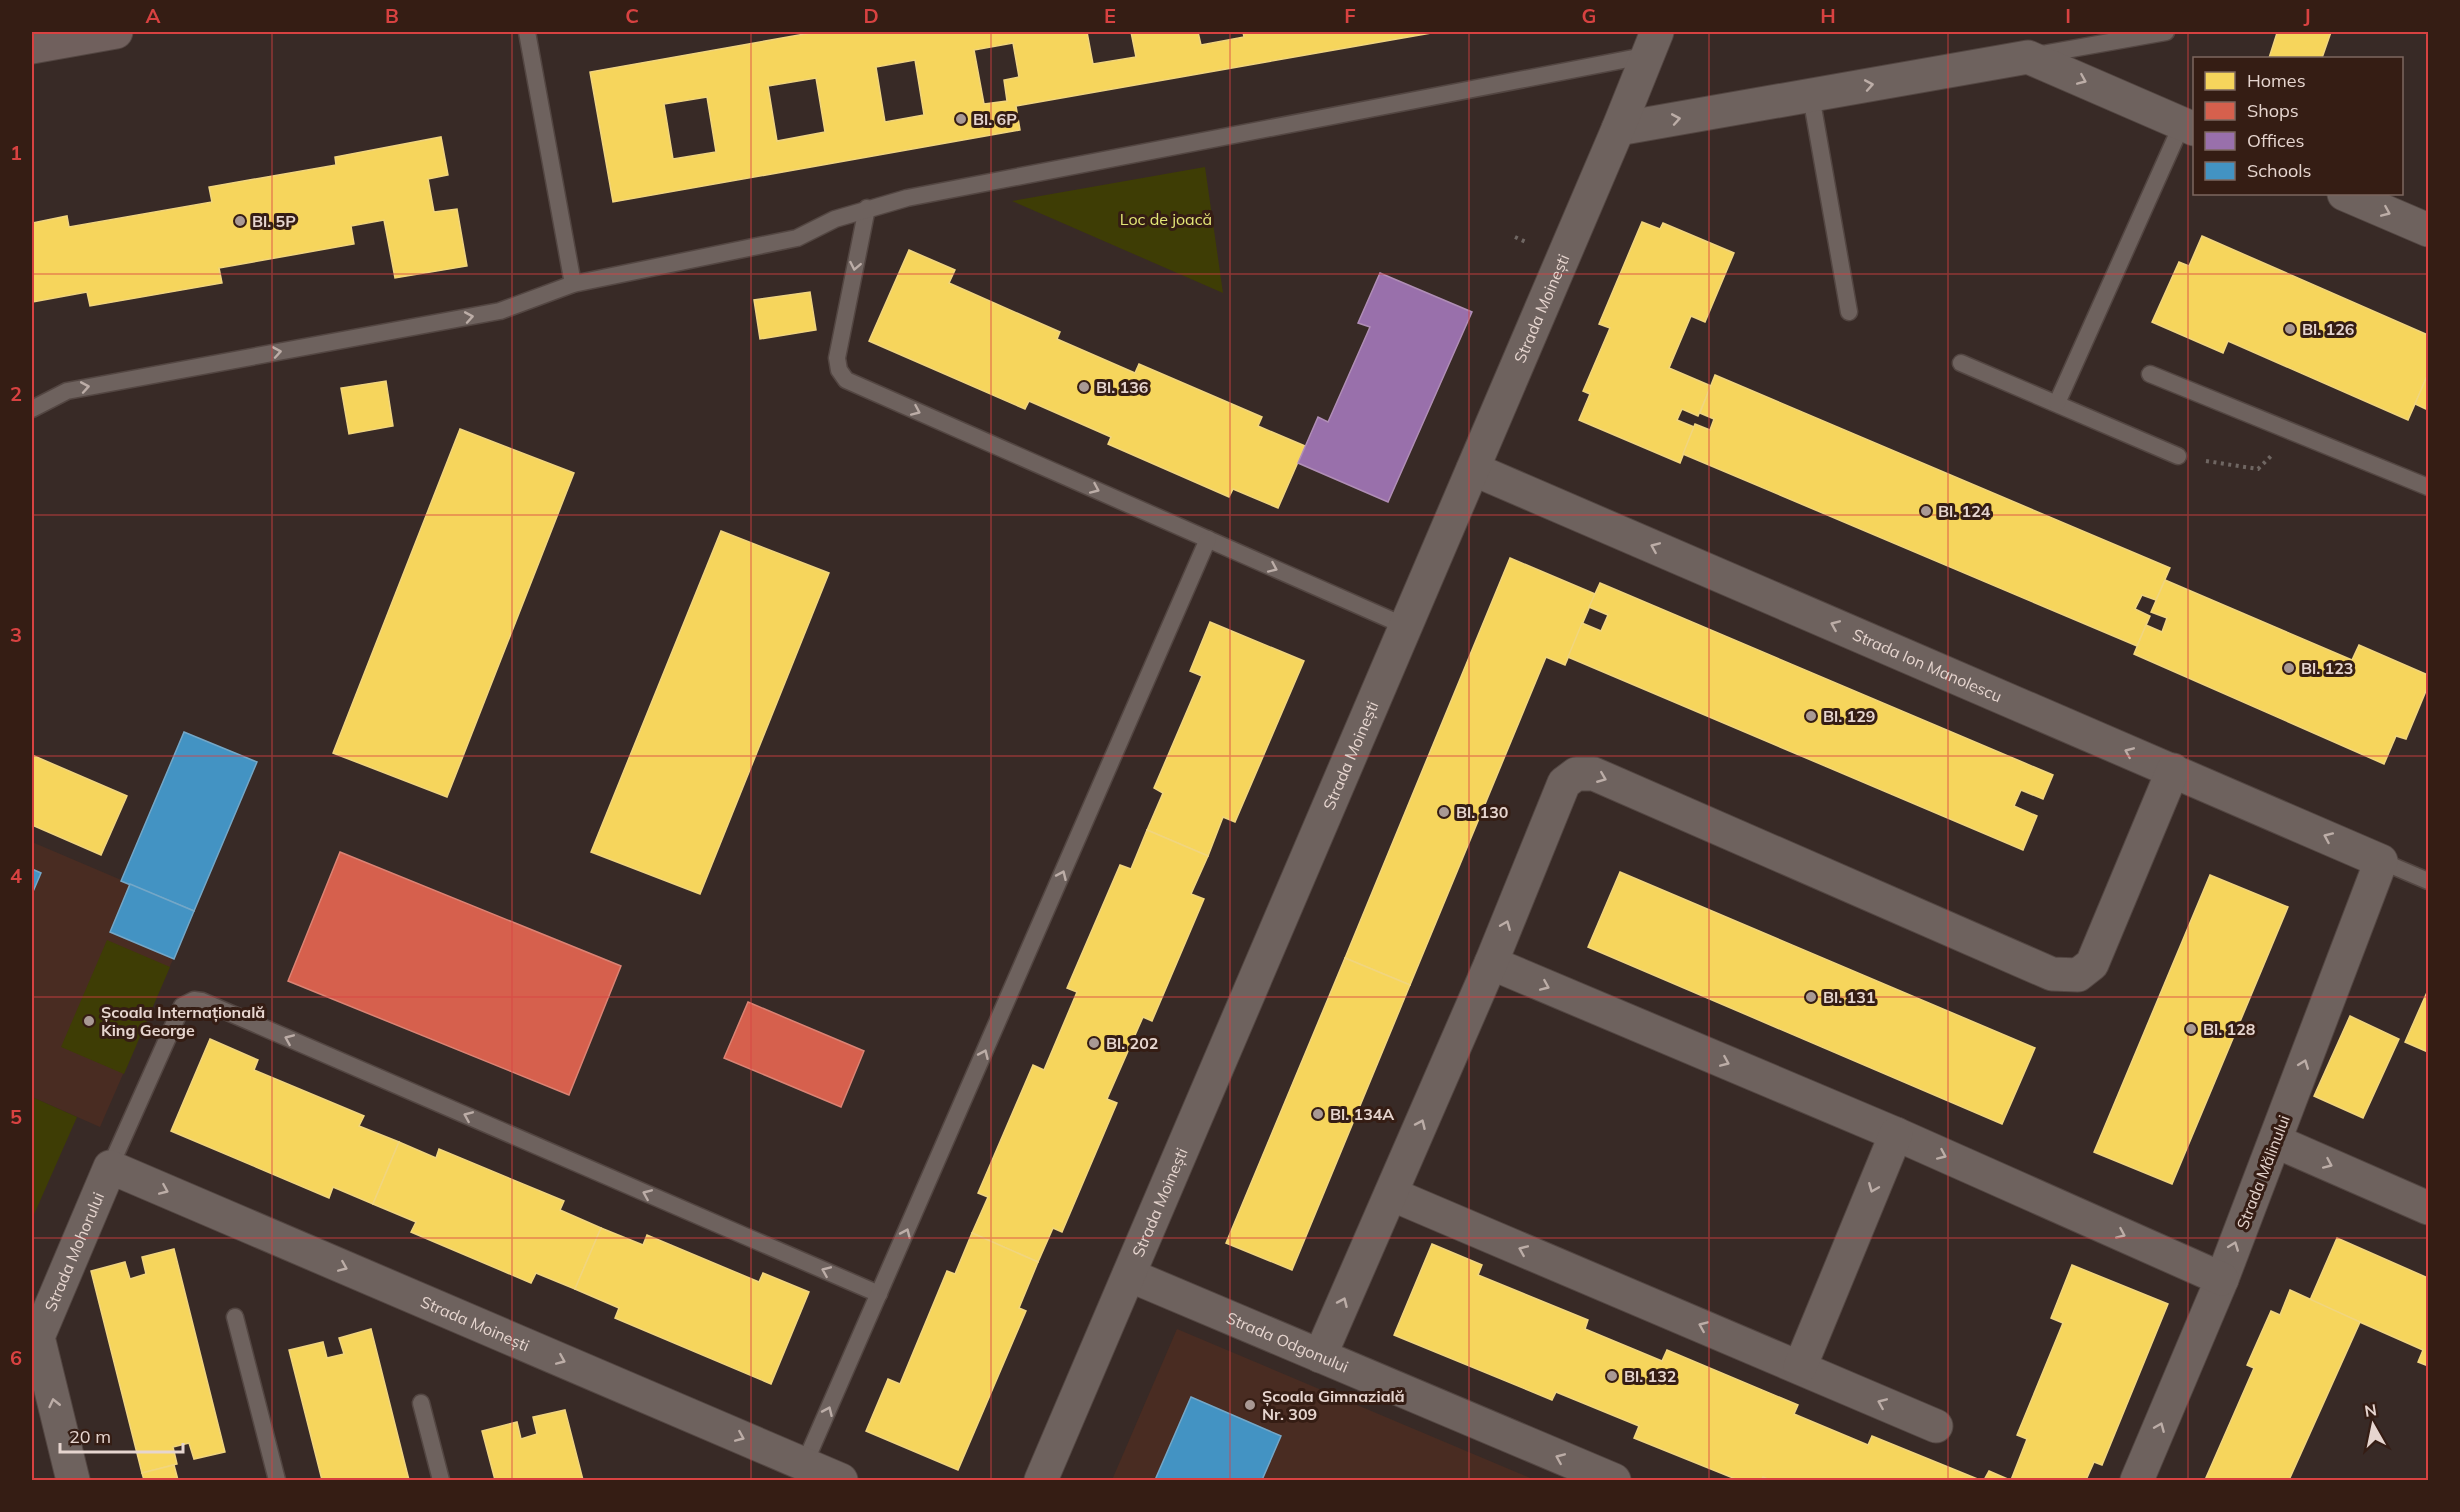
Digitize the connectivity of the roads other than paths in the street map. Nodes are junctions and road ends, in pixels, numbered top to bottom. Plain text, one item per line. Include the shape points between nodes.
1 (116, 32) edge
2 (527, 32) edge
3 (2166, 32) edge
4 (1653, 43) edge
5 (32, 47) edge
6 (2028, 57) junction
7 (1811, 96) junction
8 (2188, 126) edge
9 (1618, 129) junction
10 (2346, 195) edge
11 (867, 208) junction
12 (2428, 230) edge
13 (573, 284) junction
14 (1849, 312) dead end
15 (1961, 363) dead end
16 (2150, 374) dead end
17 (2057, 403) junction
18 (32, 409) edge
19 (2178, 456) road end
20 (1473, 469) junction
21 (2428, 488) edge
22 (1208, 539) junction
23 (1406, 626) junction
24 (2173, 770) junction
25 (2381, 861) junction
26 (2428, 880) edge
27 (1491, 963) junction
28 (1896, 1134) junction
29 (2275, 1141) junction
30 (110, 1167) junction
31 (1390, 1194) junction
32 (2428, 1208) edge
33 (1129, 1275) junction
34 (2222, 1279) junction
35 (879, 1294) junction
36 (235, 1317) dead end
37 (35, 1346) edge
38 (1320, 1356) junction
39 (1800, 1368) junction
40 (421, 1403) dead end
41 (1936, 1426) dead end
42 (804, 1465) junction
43 (73, 1480) edge
44 (277, 1480) edge
45 (441, 1480) edge
46 (841, 1480) edge
47 (1041, 1480) edge
48 (1614, 1480) edge
49 (2137, 1480) edge

1 - 5 main road
2 - 13 lane
3 - 6 lane
4 - 9 street, Strada Moinești
4 - 11 lane
7 -> 6 street
6 -> 8 street
9 -> 7 street
7 - 14 lane
8 - 17 lane
9 - 20 street, Strada Moinești
10 -> 12 street
11 - 13 lane via 797,238
11 -> 22 lane via 837,358 846,380
18 -> 13 lane via 67,391 500,312
15 - 17 lane
16 - 21 lane
17 - 19 lane
20 - 23 street, Strada Moinești
24 -> 20 street, Strada Ion Manolescu
22 -> 23 lane
35 -> 22 lane
23 - 33 street, Strada Moinești
25 -> 24 street, Strada Ion Manolescu
27 -> 24 street via 1564,783 1576,774 1594,774 2052,974 2078,975 2092,964
25 - 26 lane
29 -> 25 street, Strada Mălinului
27 -> 28 street
31 -> 27 street
28 -> 34 street
28 -> 39 street
29 -> 32 street
34 -> 29 street, Strada Mălinului
35 -> 30 lane via 202,1001 182,1006
30 - 37 street, Strada Mohorului
30 -> 42 street, Strada Moinești
38 -> 31 street
39 -> 31 street
33 - 38 street, Strada Odgonului
33 - 47 street, Strada Moinești
49 -> 34 street, Strada Mălinului
42 -> 35 lane
36 - 44 lane
43 -> 37 street, Strada Mohorului
48 -> 38 street, Strada Odgonului
41 -> 39 street
40 - 45 lane
42 - 46 street, Strada Moinești

